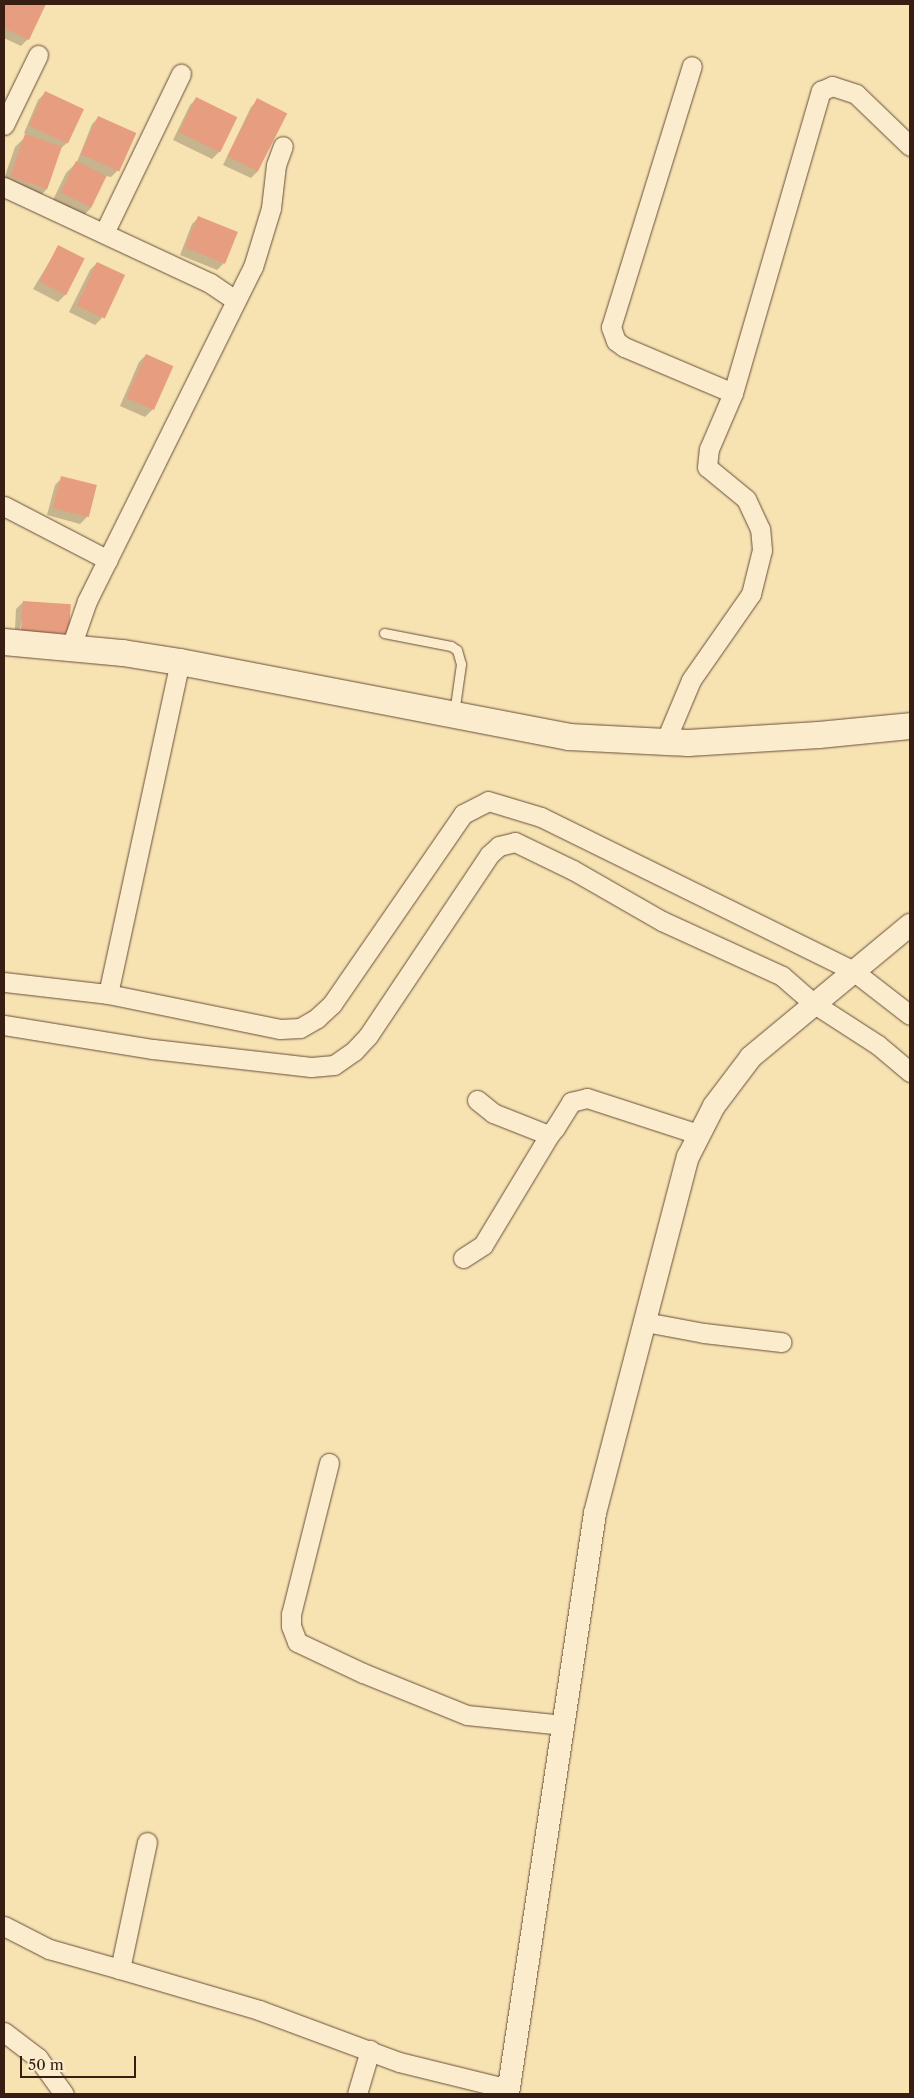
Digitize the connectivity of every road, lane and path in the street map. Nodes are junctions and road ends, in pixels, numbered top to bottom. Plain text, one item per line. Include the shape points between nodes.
1 (38, 55) dead end
2 (692, 66) dead end
3 (182, 74) dead end
4 (4, 125) edge
5 (283, 146) dead end
6 (910, 146) edge
7 (4, 188) edge
8 (104, 234) junction
9 (235, 300) junction
10 (733, 393) junction
11 (4, 506) edge
12 (108, 560) junction
13 (384, 633) dead end
14 (4, 642) edge
15 (71, 648) junction
16 (180, 662) junction
17 (454, 716) junction
18 (910, 726) edge
19 (665, 742) junction
20 (910, 925) edge
21 (850, 972) junction
22 (4, 982) edge
23 (108, 994) junction
24 (816, 1000) junction
25 (910, 1015) edge
26 (4, 1025) edge
27 (910, 1072) edge
28 (477, 1100) dead end
29 (550, 1134) junction
30 (698, 1134) junction
31 (462, 1258) dead end
32 (645, 1322) junction
33 (782, 1342) dead end
34 (329, 1463) dead end
35 (563, 1725) junction
36 (147, 1842) dead end
37 (4, 1926) edge
38 (120, 1970) junction
39 (4, 2032) edge
40 (370, 2050) junction
41 (508, 2091) edge
42 (64, 2094) edge
43 (357, 2094) edge

1 - 4 street
2 - 10 street via 610,327 616,341 624,347
3 - 8 street
5 - 9 street via 260,250
6 - 10 street via 856,94 832,86 821,91
7 - 8 street
8 - 9 street via 210,284
9 - 12 street
10 - 19 street via 709,449 707,467 746,499 754,514 760,529 760,567 751,594 691,680
11 - 12 street
12 - 15 street via 87,601
13 - 17 lane via 451,646 457,650 461,664
14 - 15 main road
15 - 16 main road
16 - 17 main road
16 - 23 street
17 - 19 main road via 569,737
18 - 19 main road via 748,741
20 - 21 street
21 - 23 street via 541,817 488,800 463,814 332,1004 300,1028 280,1029
21 - 24 street
21 - 25 street
22 - 23 street
24 - 26 street via 782,976 662,921 573,870 515,842 500,846 488,855 368,1036 354,1052 334,1065 311,1067 153,1049
24 - 27 street
24 - 30 street via 751,1057 730,1081
28 - 29 street via 493,1113
29 - 30 street via 571,1102 587,1098
29 - 31 street via 484,1245
30 - 32 street via 688,1157
32 - 33 street via 704,1334
32 - 35 street via 596,1513
34 - 35 street via 291,1614 297,1642 363,1673 468,1714
35 - 41 street
36 - 38 street
37 - 38 street via 48,1949
38 - 40 street via 259,2010
39 - 42 street via 38,2058
40 - 41 street via 417,2067
40 - 43 street

